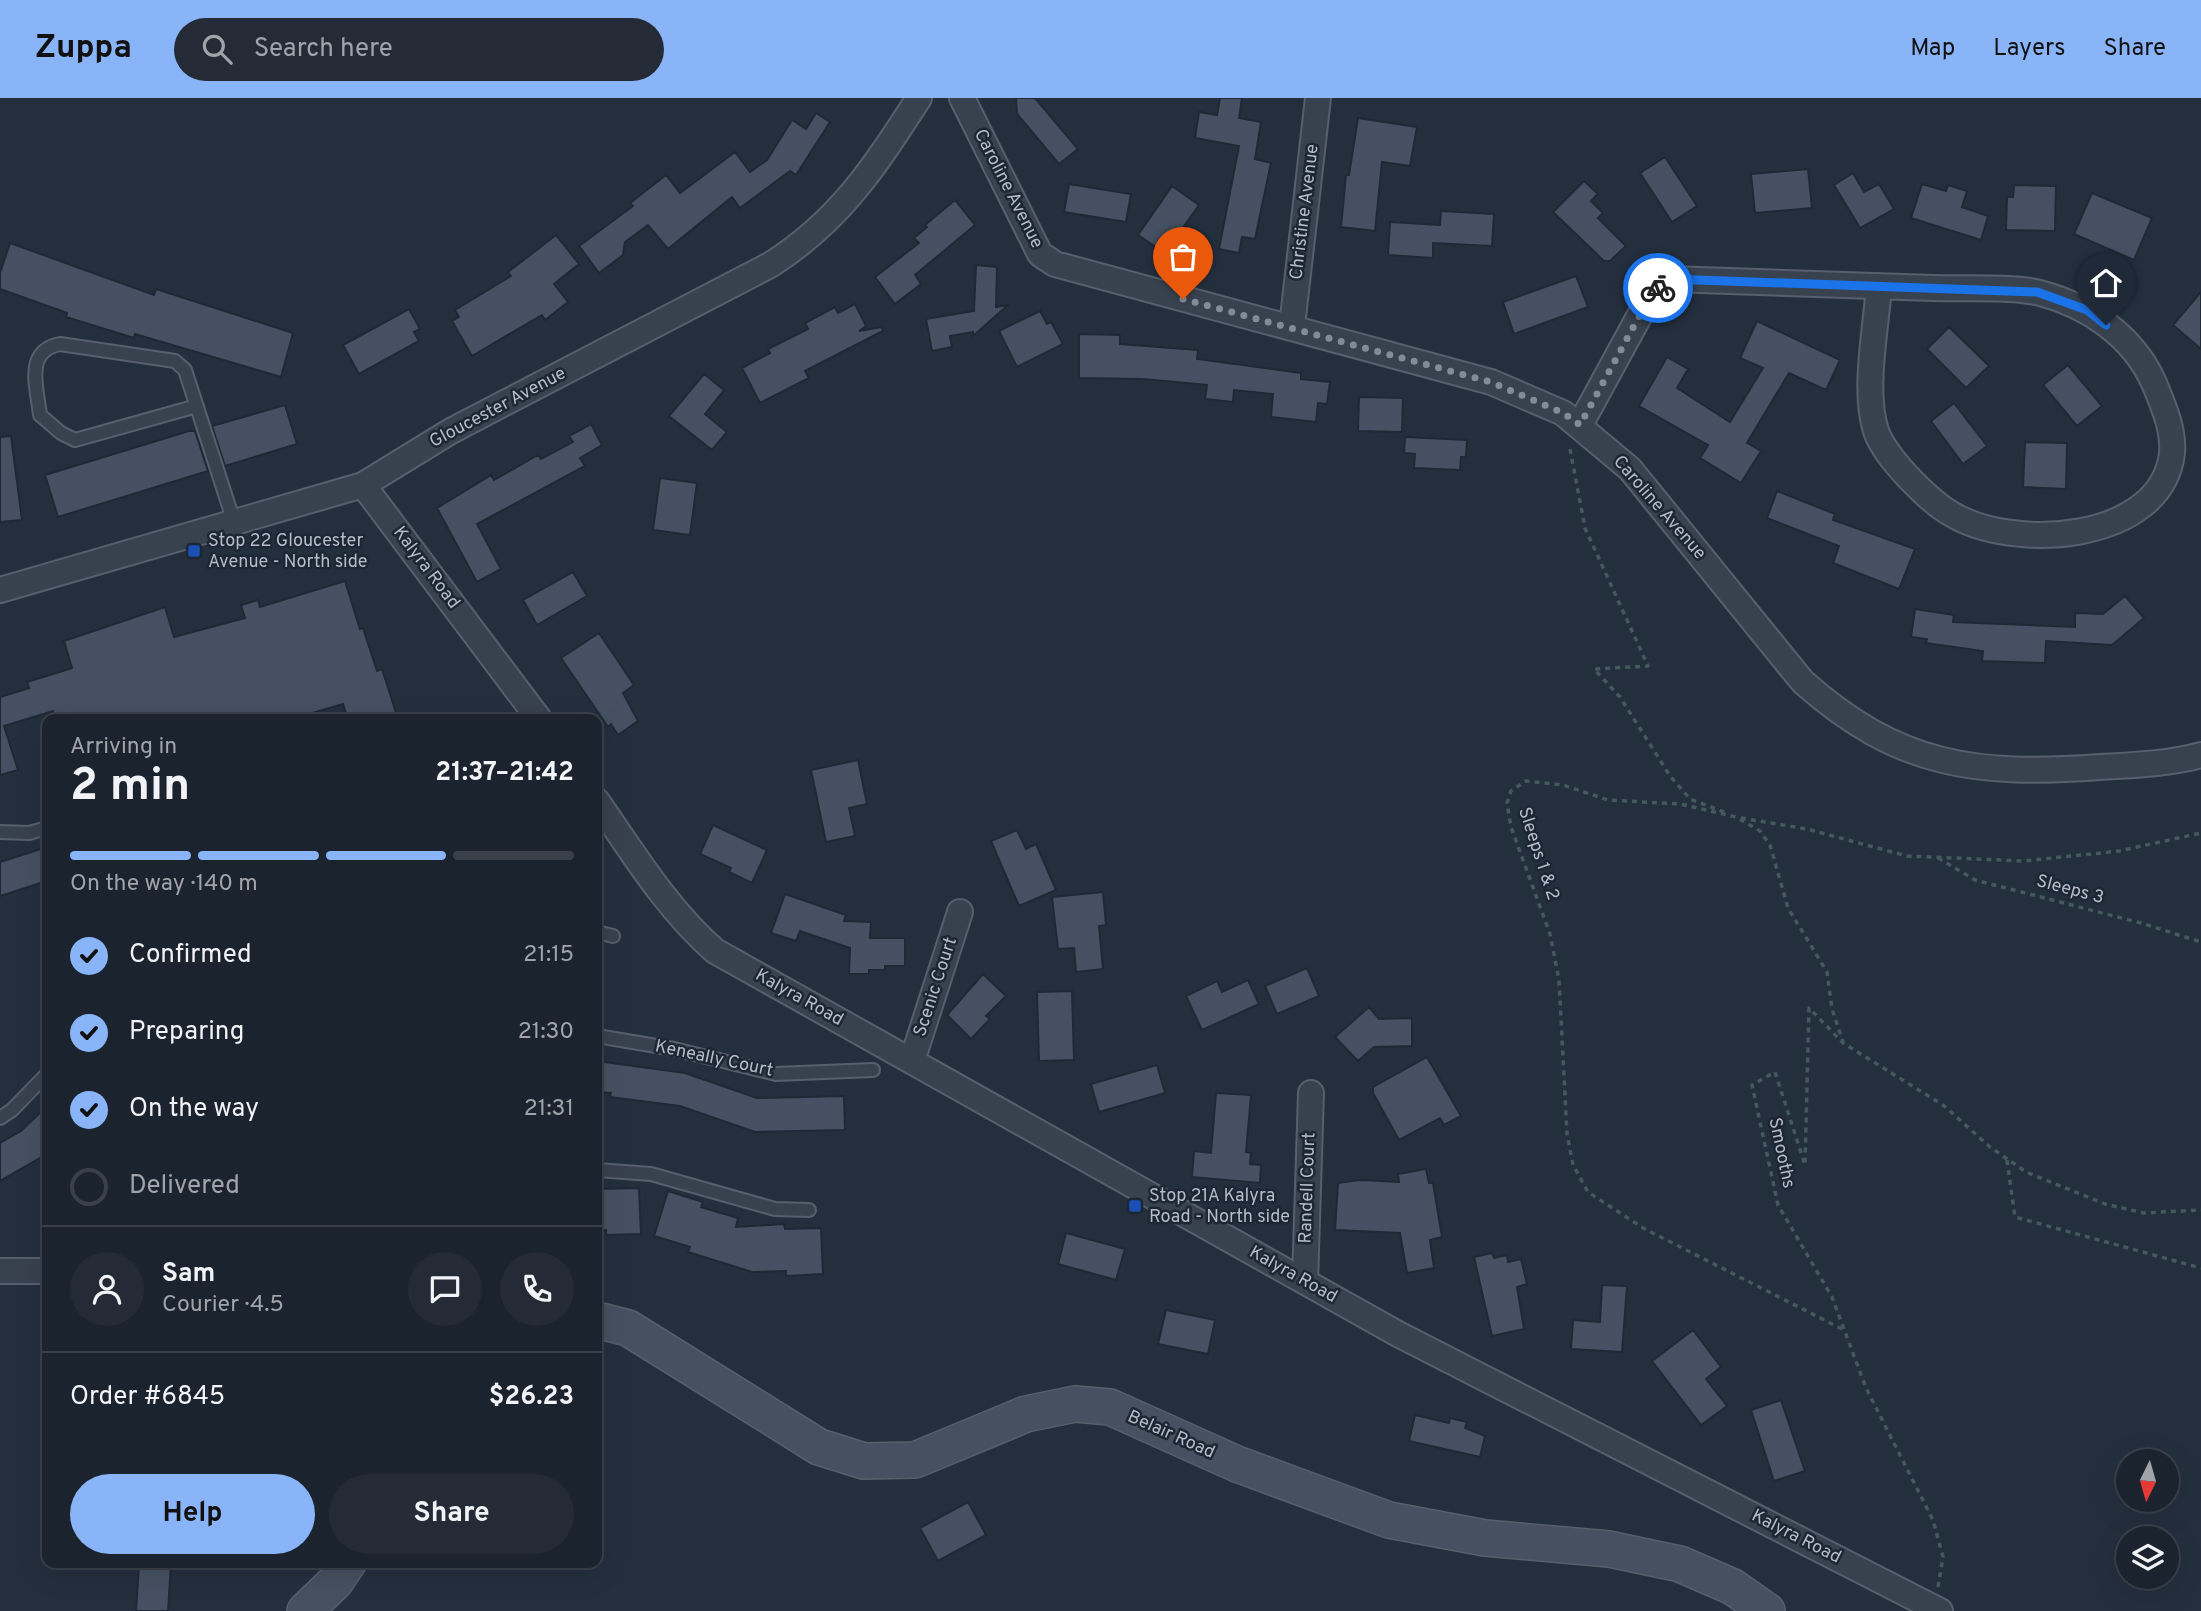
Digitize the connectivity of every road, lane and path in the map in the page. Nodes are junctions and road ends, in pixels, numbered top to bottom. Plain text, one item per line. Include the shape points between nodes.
1 (919, 98) edge
2 (962, 98) edge
3 (1318, 98) edge
4 (1879, 286) junction
5 (1292, 326) junction
6 (197, 407) junction
7 (1572, 419) junction
8 (363, 485) junction
9 (233, 522) junction
10 (0, 590) edge
11 (535, 714) edge
12 (2201, 755) edge
13 (602, 808) edge
14 (1736, 817) junction
15 (42, 829) edge
16 (0, 832) edge
17 (2201, 833) edge
18 (1936, 857) junction
19 (960, 912) dead end
20 (602, 933) edge
21 (613, 936) dead end
22 (2201, 942) edge
23 (602, 1037) edge
24 (1849, 1047) junction
25 (912, 1061) junction
26 (873, 1070) dead end
27 (42, 1079) edge
28 (1311, 1093) dead end
29 (0, 1118) edge
30 (2007, 1160) junction
31 (602, 1170) edge
32 (809, 1210) dead end
33 (2201, 1210) edge
34 (42, 1268) edge
35 (2201, 1268) edge
36 (0, 1271) edge
37 (1305, 1282) junction
38 (602, 1321) edge
39 (1844, 1330) junction
40 (345, 1568) edge
41 (1937, 1610) edge
42 (305, 1611) edge
43 (1767, 1611) edge

1 - 8 street, Gloucester Avenue via 857,190 798,248 451,431
2 - 5 street, Caroline Avenue via 1040,254 1075,272
3 - 5 street, Christine Avenue
4 - 4 street via 1871,404 1877,433 1894,461 1951,514 1984,528 2059,537 2100,527 2135,510 2160,485 2172,453 2168,414 2150,375 2126,340 2087,310 2037,292
4 - 7 street via 1670,279 1653,291
5 - 7 street, Caroline Avenue via 1491,382
6 - 6 lane via 186,370 175,361 60,344 47,347 34,365 40,415 75,440
6 - 9 lane
7 - 12 street, Caroline Avenue via 1630,469 1803,682 1829,705 1883,739 1929,758 1975,767 2057,770 2176,762
7 - 14 path via 1585,528 1648,666 1594,669 1620,697 1690,799
8 - 9 street, Gloucester Avenue
8 - 11 street, Kalyra Road
9 - 10 street, Gloucester Avenue
13 - 25 street, Kalyra Road via 663,896 715,951
14 - 18 path via 1807,829 1907,856
14 - 24 path, Sleeps 1 & 2 via 1760,831 1770,845 1788,908 1827,972 1832,1009
14 - 39 path, Sleeps 1 & 2 via 1680,804 1608,800 1563,785 1526,781 1511,791 1507,803 1511,827 1550,934 1559,980 1567,1134 1573,1165 1588,1192 1643,1228
15 - 16 lane
17 - 18 path via 2119,851 2024,861
18 - 22 path, Sleeps 3 via 1975,880
19 - 25 street, Scenic Court
20 - 21 lane
23 - 26 lane, Keneally Court via 776,1074
24 - 30 path via 1943,1105
24 - 39 path, Smooths via 1809,1008 1805,1164 1775,1072 1752,1085 1778,1205 1832,1297
25 - 37 street, Kalyra Road
27 - 29 lane
28 - 37 street, Randell Court
30 - 33 path via 2105,1204 2144,1213
30 - 35 path via 2015,1217
31 - 32 lane via 651,1174 775,1209
34 - 36 street
37 - 41 street, Kalyra Road via 1485,1380
38 - 43 main road, Belair Road via 628,1328 819,1447 864,1461 915,1460 1026,1415 1075,1404 1110,1407 1237,1464 1389,1520 1485,1538 1609,1549 1680,1564 1733,1587
39 - 41 path, Smooths via 1866,1388 1933,1520 1943,1556
40 - 42 main road

